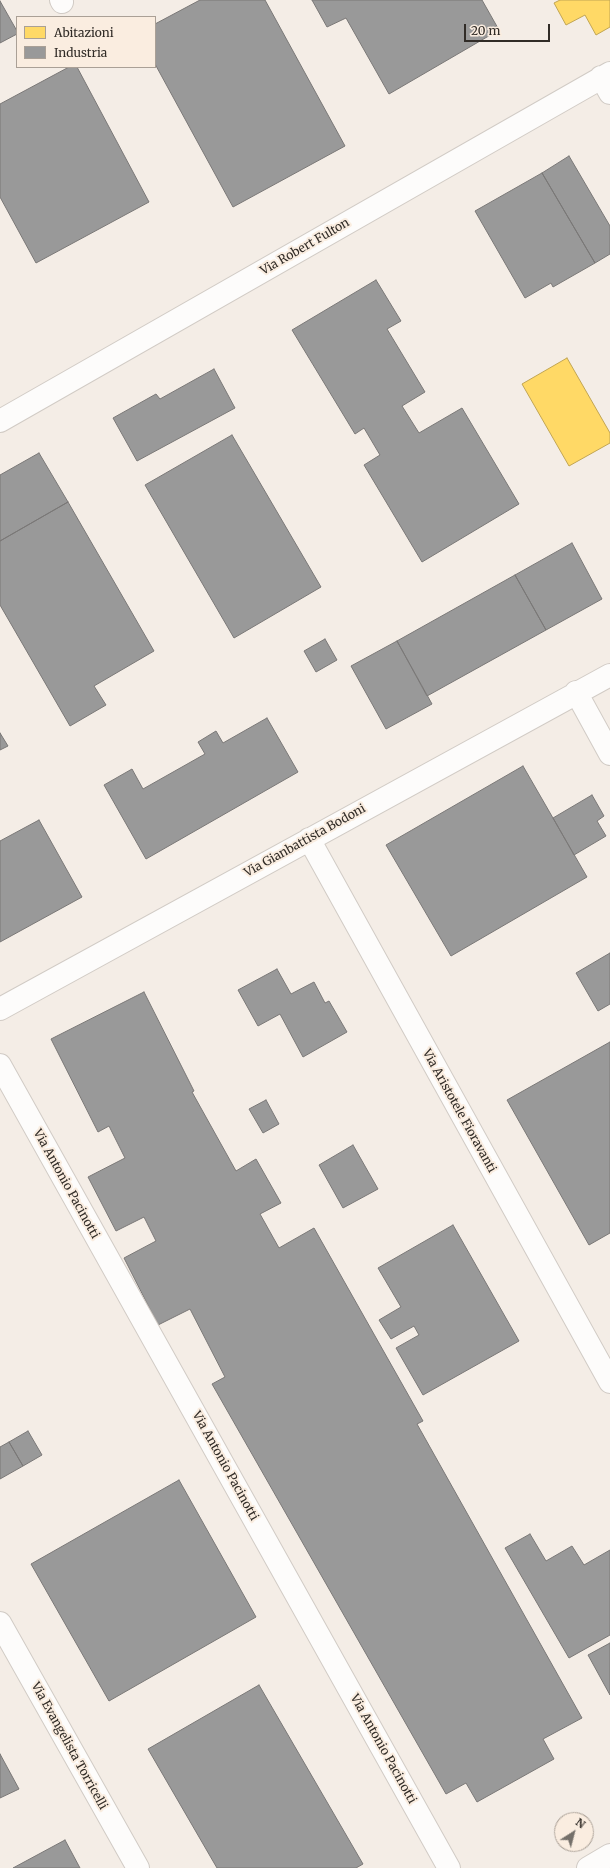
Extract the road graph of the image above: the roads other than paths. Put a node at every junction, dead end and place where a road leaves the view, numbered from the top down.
1 (607, 81) edge
2 (0, 421) edge
3 (610, 675) edge
4 (576, 692) junction
5 (610, 754) edge
6 (309, 839) junction
7 (0, 1009) edge
8 (0, 1065) edge
9 (610, 1382) edge
10 (0, 1623) edge
11 (610, 1855) edge
12 (138, 1868) edge
13 (449, 1868) edge
14 (588, 1868) edge

1 - 2 street, Via Robert Fulton
3 - 4 street, Via Gianbattista Bodoni
4 - 5 street
4 - 6 street, Via Gianbattista Bodoni
6 - 7 street, Via Gianbattista Bodoni
6 - 9 street, Via Aristotele Fioravanti
8 - 13 street, Via Antonio Pacinotti
10 - 12 street, Via Evangelista Torricelli
11 - 14 street

